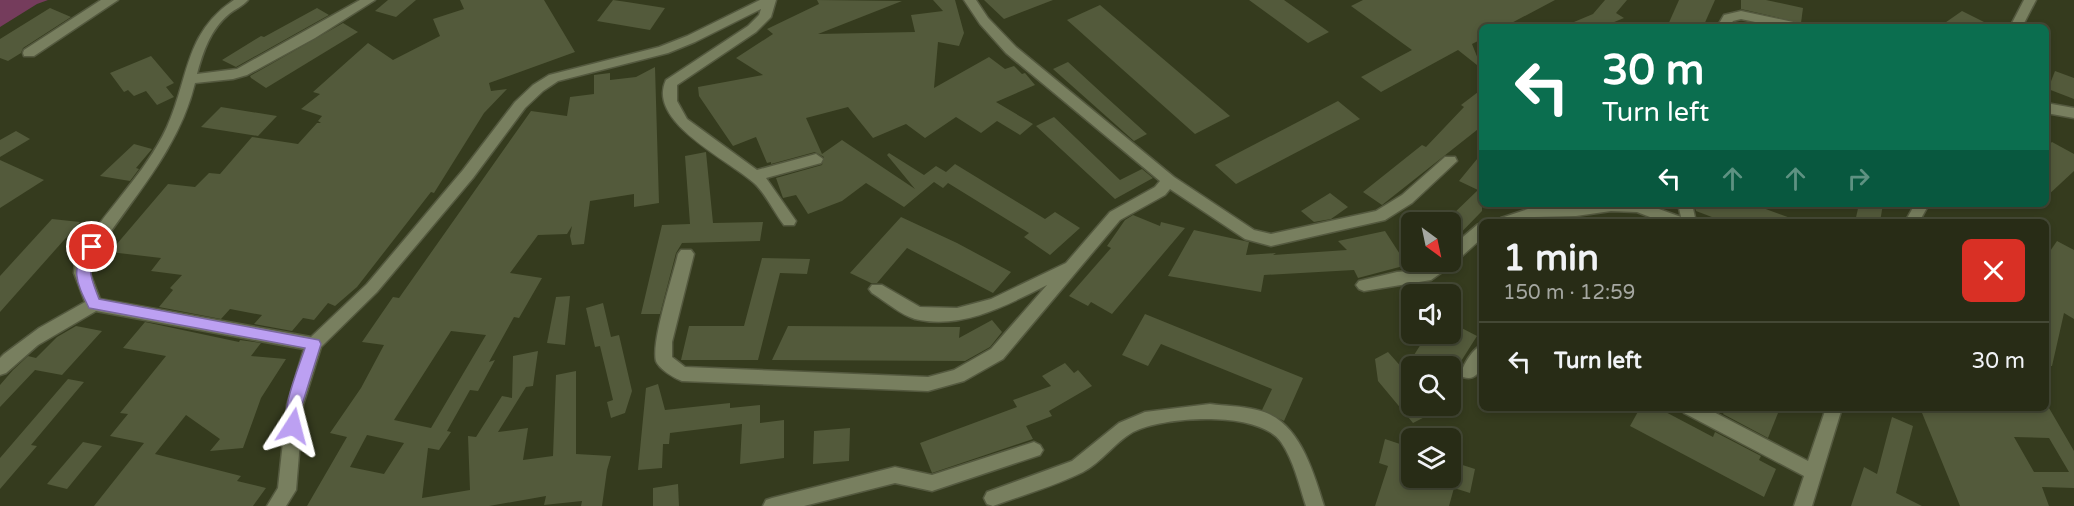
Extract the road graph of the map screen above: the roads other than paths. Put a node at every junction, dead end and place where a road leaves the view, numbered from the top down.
1 (112, 0) edge
2 (242, 0) edge
3 (369, 0) edge
4 (770, 0) edge
5 (970, 0) edge
6 (2030, 0) edge
7 (1725, 24) edge
8 (1784, 24) edge
9 (2018, 24) edge
10 (29, 53) dead end
11 (189, 79) junction
12 (2049, 109) edge
13 (2074, 113) edge
14 (816, 159) dead end
15 (1450, 161) dead end
16 (755, 176) junction
17 (1169, 181) junction
18 (1616, 207) edge
19 (1636, 207) edge
20 (1514, 219) edge
21 (1670, 219) edge
22 (789, 221) dead end
23 (1479, 232) edge
24 (1461, 247) edge
25 (686, 254) dead end
26 (1070, 266) junction
27 (1432, 272) edge
28 (1364, 285) dead end
29 (877, 289) dead end
30 (94, 304) junction
31 (314, 344) junction
32 (1479, 357) edge
33 (0, 368) edge
34 (1469, 372) dead end
35 (1696, 411) edge
36 (1833, 411) edge
37 (1034, 450) dead end
38 (1814, 473) junction
39 (993, 498) dead end
40 (276, 506) edge
41 (772, 506) edge
42 (1315, 506) edge
43 (1803, 506) edge

1 - 10 street
2 - 11 street
3 - 11 street
4 - 16 street
4 - 31 street
5 - 17 street
6 - 9 street
7 - 8 street
11 - 30 street
12 - 13 street
14 - 16 street
15 - 17 street
16 - 22 street
17 - 26 street
18 - 20 street
19 - 21 street
23 - 24 street
25 - 26 street
26 - 29 street
27 - 28 street
30 - 31 street
30 - 33 street
31 - 40 street
32 - 34 street
35 - 38 street
36 - 38 street
37 - 41 street
38 - 43 street
39 - 42 street

